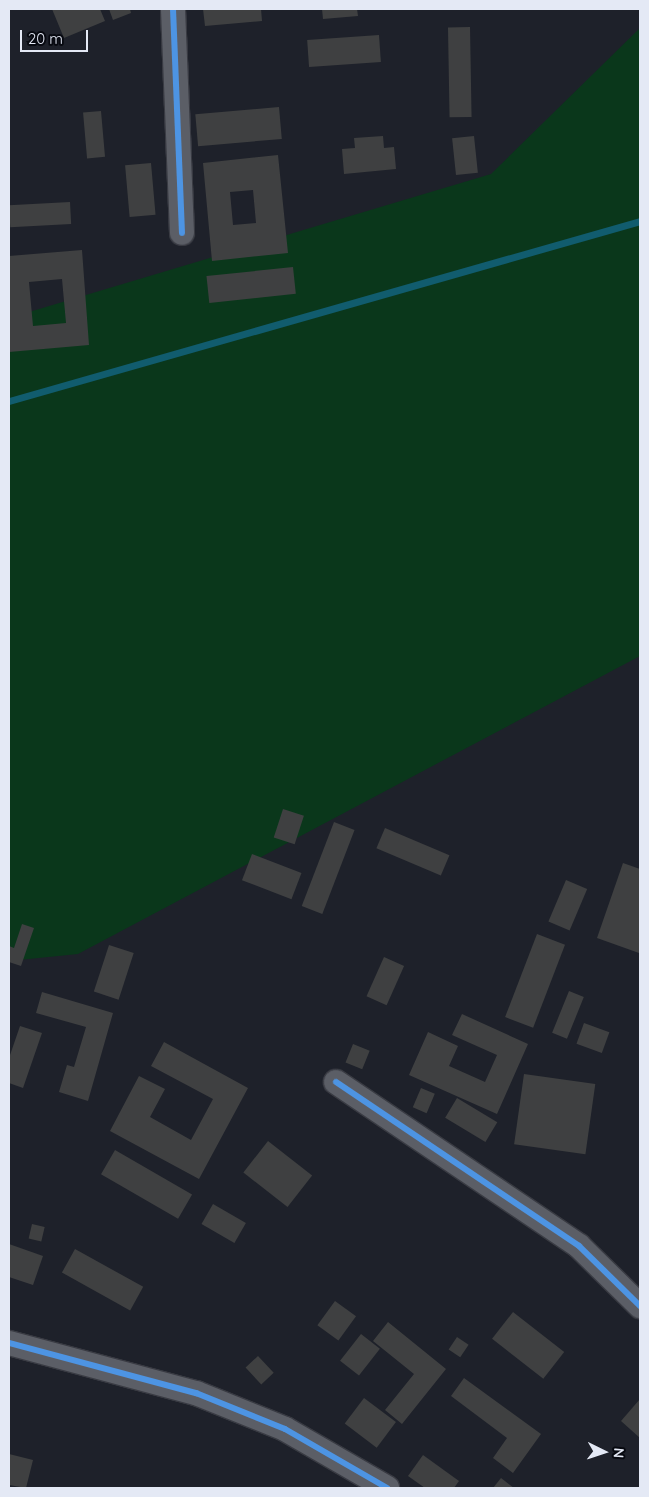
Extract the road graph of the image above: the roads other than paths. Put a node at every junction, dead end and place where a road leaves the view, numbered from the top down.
1 (173, 9) edge
2 (182, 233) dead end
3 (336, 1082) dead end
4 (640, 1306) edge
5 (9, 1343) edge
6 (387, 1488) edge

1 - 2 street
3 - 4 street
5 - 6 street

